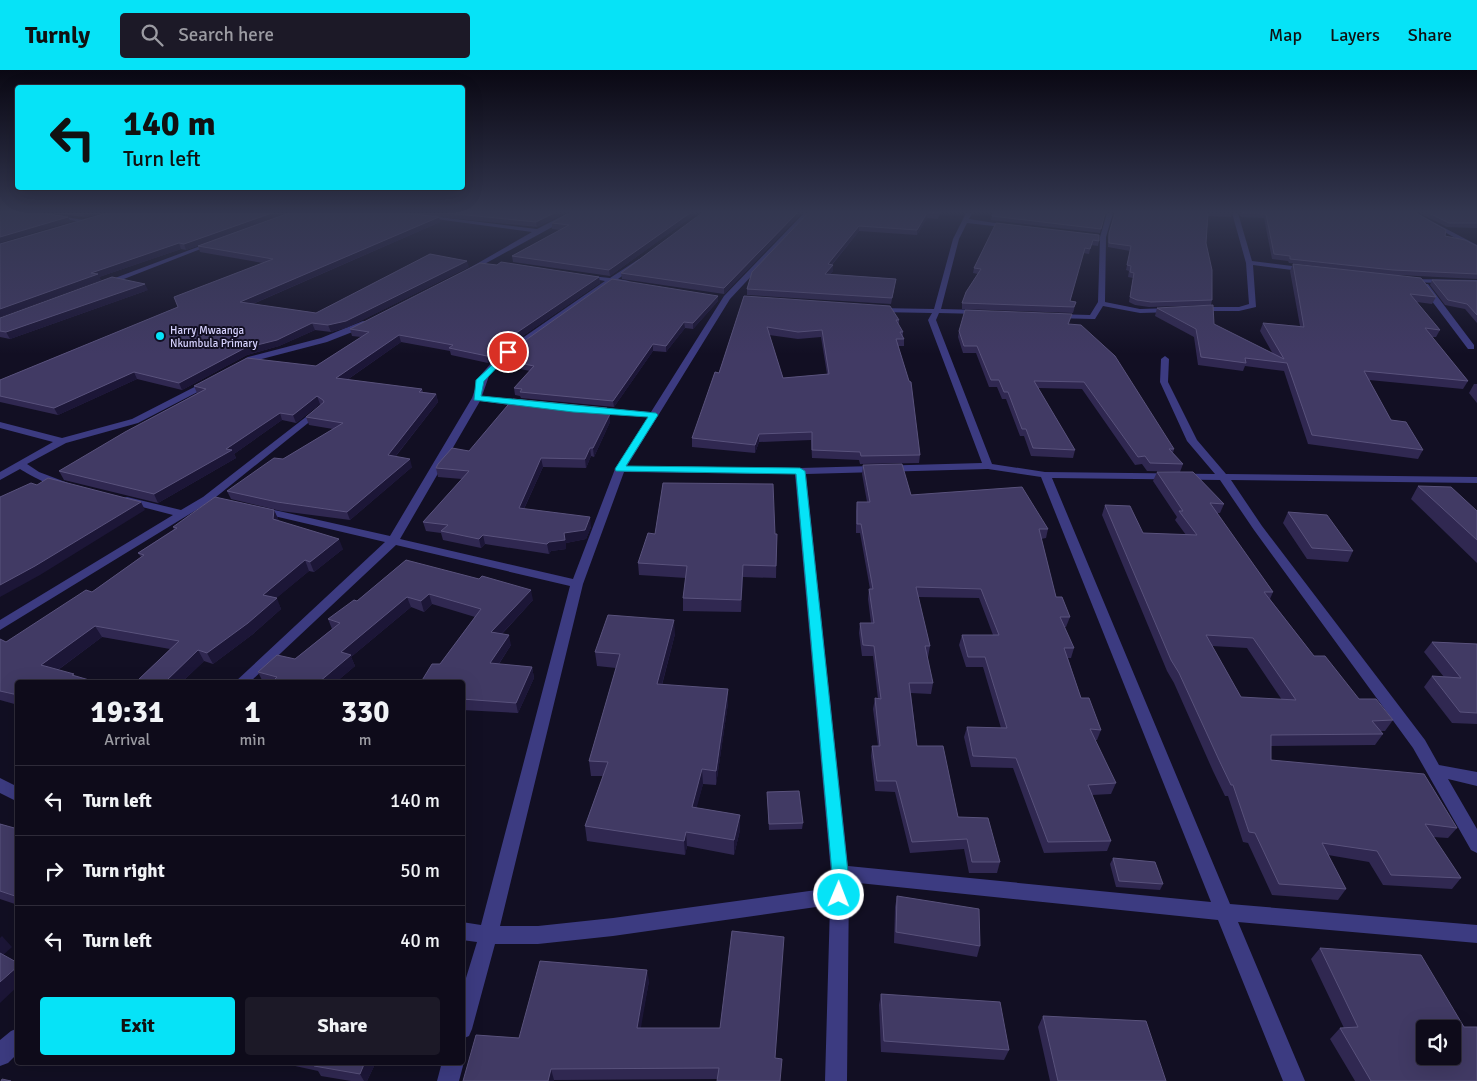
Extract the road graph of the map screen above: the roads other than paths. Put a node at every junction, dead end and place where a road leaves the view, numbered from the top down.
1 (168, 260) edge
2 (489, 260) edge
3 (640, 260) edge
4 (762, 260) edge
5 (950, 260) edge
6 (1103, 260) edge
7 (486, 262) junction
8 (1249, 263) joint
9 (496, 264) edge
10 (1315, 271) edge
11 (572, 274) edge
12 (461, 275) edge
13 (611, 280) junction
14 (1402, 280) edge
15 (1422, 282) junction
16 (1477, 282) edge
17 (640, 284) edge
18 (93, 288) edge
19 (1102, 304) junction
20 (869, 309) edge
21 (1188, 309) edge
22 (937, 310) junction
23 (1179, 310) edge
24 (987, 312) edge
25 (1047, 315) edge
26 (376, 318) edge
27 (1471, 347) dead end
28 (1165, 359) dead end
29 (477, 398) junction
30 (534, 405) edge
31 (320, 409) edge
32 (582, 410) edge
33 (653, 415) junction
34 (0, 425) edge
35 (62, 441) junction
36 (20, 464) junction
37 (988, 466) junction
38 (620, 469) junction
39 (800, 471) junction
40 (1045, 476) junction
41 (0, 477) edge
42 (1223, 478) junction
43 (1477, 480) edge
44 (78, 488) edge
45 (114, 497) edge
46 (207, 499) junction
47 (226, 503) edge
48 (245, 507) edge
49 (183, 514) junction
50 (392, 542) junction
51 (577, 584) junction
52 (0, 626) edge
53 (244, 680) edge
54 (1433, 770) junction
55 (1477, 778) edge
56 (0, 785) edge
57 (15, 793) edge
58 (1477, 845) edge
59 (840, 873) junction
60 (839, 895) junction
61 (1225, 912) junction
62 (465, 932) edge
63 (1477, 934) edge
64 (488, 936) junction
65 (465, 1018) edge
66 (15, 1041) edge
67 (0, 1055) edge
68 (452, 1065) edge
69 (448, 1081) edge
70 (836, 1081) edge
71 (1294, 1081) edge

1 - 18 street
2 - 7 street
3 - 13 street
4 - 33 street
5 - 22 street
6 - 19 street
7 - 9 street
7 - 12 street
8 - 10 street
8 - 21 street
11 - 13 street
13 - 17 street
13 - 29 street
14 - 15 street
15 - 16 street
15 - 27 street
19 - 23 street
19 - 25 street
20 - 22 street
22 - 24 street
22 - 37 street
26 - 35 street
28 - 42 street
29 - 30 street
29 - 50 street
31 - 46 street
32 - 33 street
33 - 38 street
34 - 35 street
35 - 36 street
36 - 41 street
36 - 44 street
37 - 39 street
37 - 40 street
38 - 39 street
38 - 51 street
39 - 59 street
40 - 42 street
40 - 61 street
42 - 43 street
42 - 54 street
45 - 49 street
46 - 47 street
46 - 49 street
48 - 50 street
49 - 52 street
50 - 51 street
50 - 53 street
51 - 64 street
54 - 55 street
54 - 58 street
56 - 57 street
59 - 60 street
59 - 61 street
60 - 64 street
60 - 70 street
61 - 63 street
61 - 71 street
62 - 64 street
64 - 65 street
66 - 67 street
68 - 69 street

